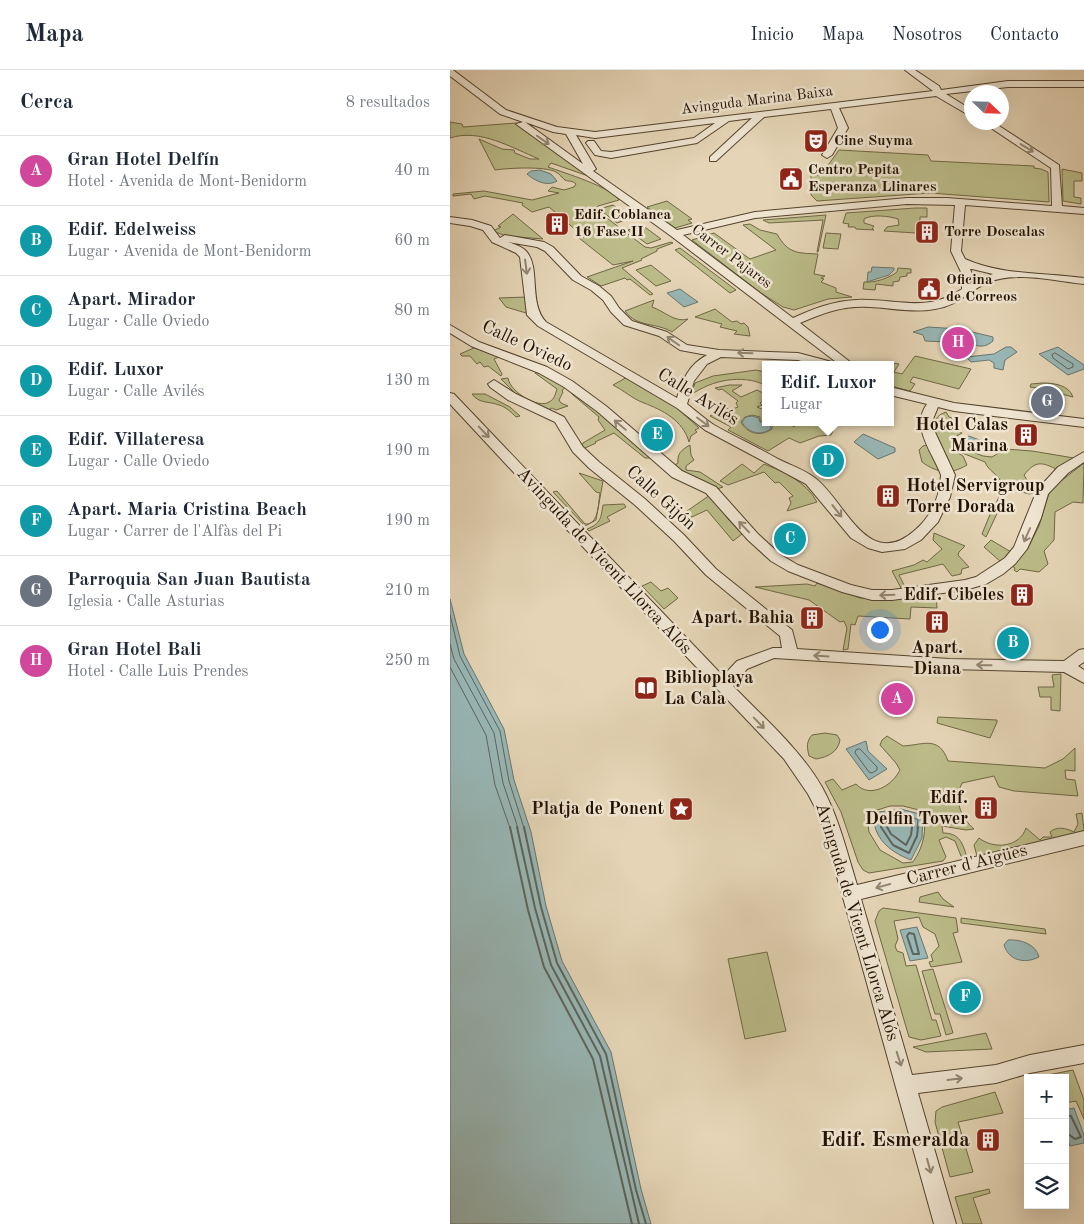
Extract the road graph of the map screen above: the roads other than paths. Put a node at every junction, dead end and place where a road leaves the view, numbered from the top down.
1 (910, 70) edge
2 (450, 72) edge
3 (1084, 84) edge
4 (938, 93) junction
5 (834, 106) junction
6 (964, 109) edge
7 (503, 112) junction
8 (762, 114) junction
9 (726, 119) junction
10 (998, 130) edge
11 (569, 132) junction
12 (591, 143) dead end
13 (827, 155) dead end
14 (713, 159) dead end
15 (594, 175) junction
16 (960, 202) junction
17 (1057, 209) junction
18 (1084, 210) edge
19 (450, 220) edge
20 (675, 234) junction
21 (494, 237) junction
22 (961, 261) junction
23 (1012, 275) junction
24 (1084, 281) edge
25 (967, 292) junction
26 (792, 322) junction
27 (450, 328) edge
28 (700, 350) junction
29 (719, 352) junction
30 (813, 361) edge
31 (843, 361) edge
32 (688, 380) junction
33 (494, 384) dead end
34 (894, 392) edge
35 (450, 397) edge
36 (935, 402) junction
37 (681, 405) junction
38 (1084, 423) edge
39 (1084, 456) edge
40 (790, 653) junction
41 (1084, 654) edge
42 (1067, 667) junction
43 (1084, 677) edge
44 (725, 687) junction
45 (1084, 838) edge
46 (851, 894) junction
47 (1084, 1054) edge
48 (907, 1085) junction
49 (945, 1224) edge

1 - 4 street
2 - 7 street, Avinguda Marina Baixa
3 - 4 street, Avinguda Marina Baixa
4 - 5 street, Avinguda Marina Baixa
4 - 6 street
5 - 8 street, Avinguda Marina Baixa
5 - 13 street
7 - 11 street, Avinguda Marina Baixa
7 -> 15 street, Carrer Pajares
8 - 9 street, Avinguda Marina Baixa
8 - 14 street
9 - 11 street, Avinguda Marina Baixa
9 - 12 street
10 -> 17 street
11 - 15 street, Carrer Pajares
15 - 20 street, Carrer Pajares
16 - 17 street
16 - 20 street
16 - 22 street
17 - 18 street
19 - 21 street, Calle Avilés
20 - 26 street, Carrer Pajares
28 -> 21 street
21 -> 37 street, Calle Avilés
22 - 23 street
22 - 25 street
23 - 24 street
23 - 25 street
25 - 26 street
26 - 31 street, Carrer Pajares
39 -> 27 street, Calle Oviedo
28 - 29 street
28 - 32 street
30 -> 29 street
29 - 32 street
32 - 37 street
33 - 40 street, Calle Gijón
34 - 36 street
35 -> 44 street, Avinguda de Vicent Llorca Alós
37 -> 36 street, Calle Avilés
36 - 38 street
42 -> 40 street
40 - 44 street
41 - 42 street
42 - 43 street
44 -> 46 street, Avinguda de Vicent Llorca Alós
45 -> 46 street, Carrer d'Aigües
46 -> 48 street, Avinguda de Vicent Llorca Alós
48 -> 47 street
48 -> 49 street, Avinguda de Vicent Llorca Alós

